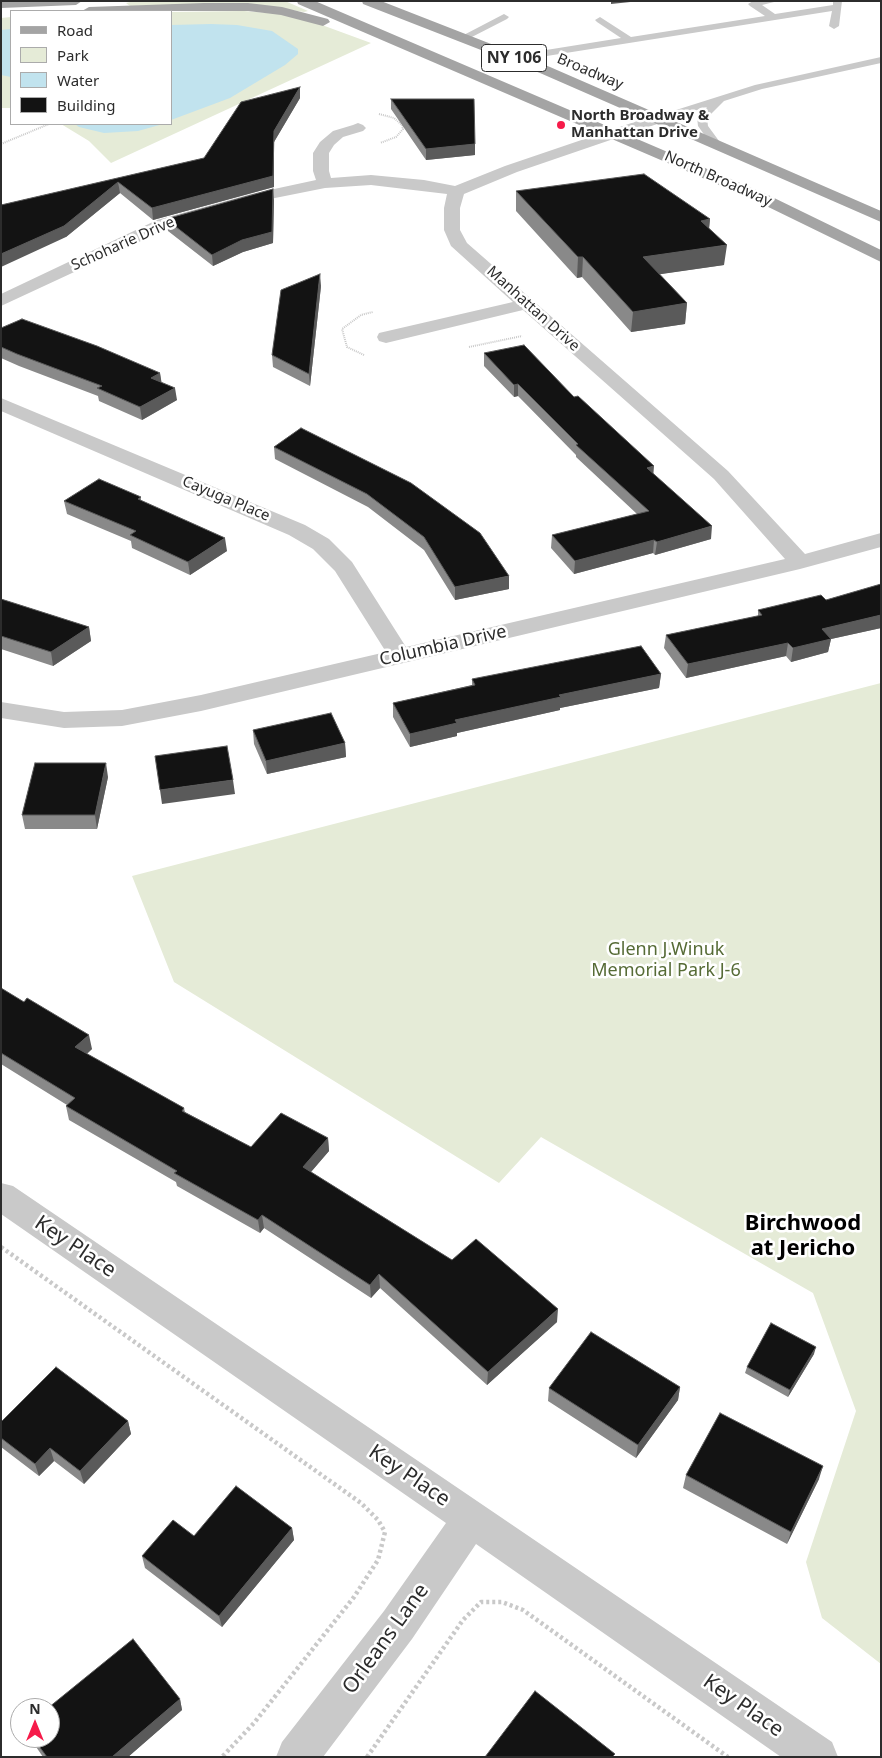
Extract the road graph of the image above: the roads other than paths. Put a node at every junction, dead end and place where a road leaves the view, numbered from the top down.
1 (76, 1) edge
2 (303, 1) edge
3 (368, 1) edge
4 (774, 1) edge
5 (1, 4) edge
6 (838, 4) edge
7 (118, 10) edge
8 (772, 16) junction
9 (504, 17) dead end
10 (600, 20) dead end
11 (834, 26) dead end
12 (386, 36) junction
13 (463, 38) junction
14 (629, 40) junction
15 (515, 58) junction
16 (881, 60) edge
17 (722, 98) junction
18 (658, 119) junction
19 (358, 128) dead end
20 (615, 134) junction
21 (717, 145) junction
22 (325, 183) junction
23 (456, 191) junction
24 (881, 217) edge
25 (881, 257) edge
26 (1, 301) edge
27 (527, 304) junction
28 (386, 337) dead end
29 (1, 404) edge
30 (881, 540) edge
31 (800, 562) junction
32 (400, 656) junction
33 (1, 710) edge
34 (1, 1196) edge
35 (471, 1518) junction
36 (297, 1757) edge
37 (817, 1757) edge

1 - 5 main road
2 - 12 main road, North Broadway / NY 106
3 - 13 main road, Broadway / NY 106
4 - 8 lane
6 - 8 lane
6 - 11 lane
7 - 12 main road
8 - 14 lane
9 - 13 lane
10 - 14 lane
12 - 20 main road, North Broadway / NY 106
13 - 15 main road, Broadway / NY 106
14 - 15 lane
15 - 18 main road, Broadway / NY 106
16 - 17 lane
17 - 18 lane
17 - 21 lane
18 - 20 street
18 - 21 main road, North Broadway / NY 106
19 - 22 street
20 - 23 street
20 - 25 main road, North Broadway / NY 106
21 - 24 main road, North Broadway / NY 106
22 - 23 street, Schoharie Drive
22 - 26 street, Schoharie Drive
23 - 27 street, Manhattan Drive
27 - 28 street
27 - 31 street, Manhattan Drive
29 - 32 street, Cayuga Place
30 - 31 street, Columbia Drive
31 - 32 street, Columbia Drive
32 - 33 street, Columbia Drive
34 - 35 street, Key Place
35 - 36 street, Orleans Lane
35 - 37 street, Key Place

